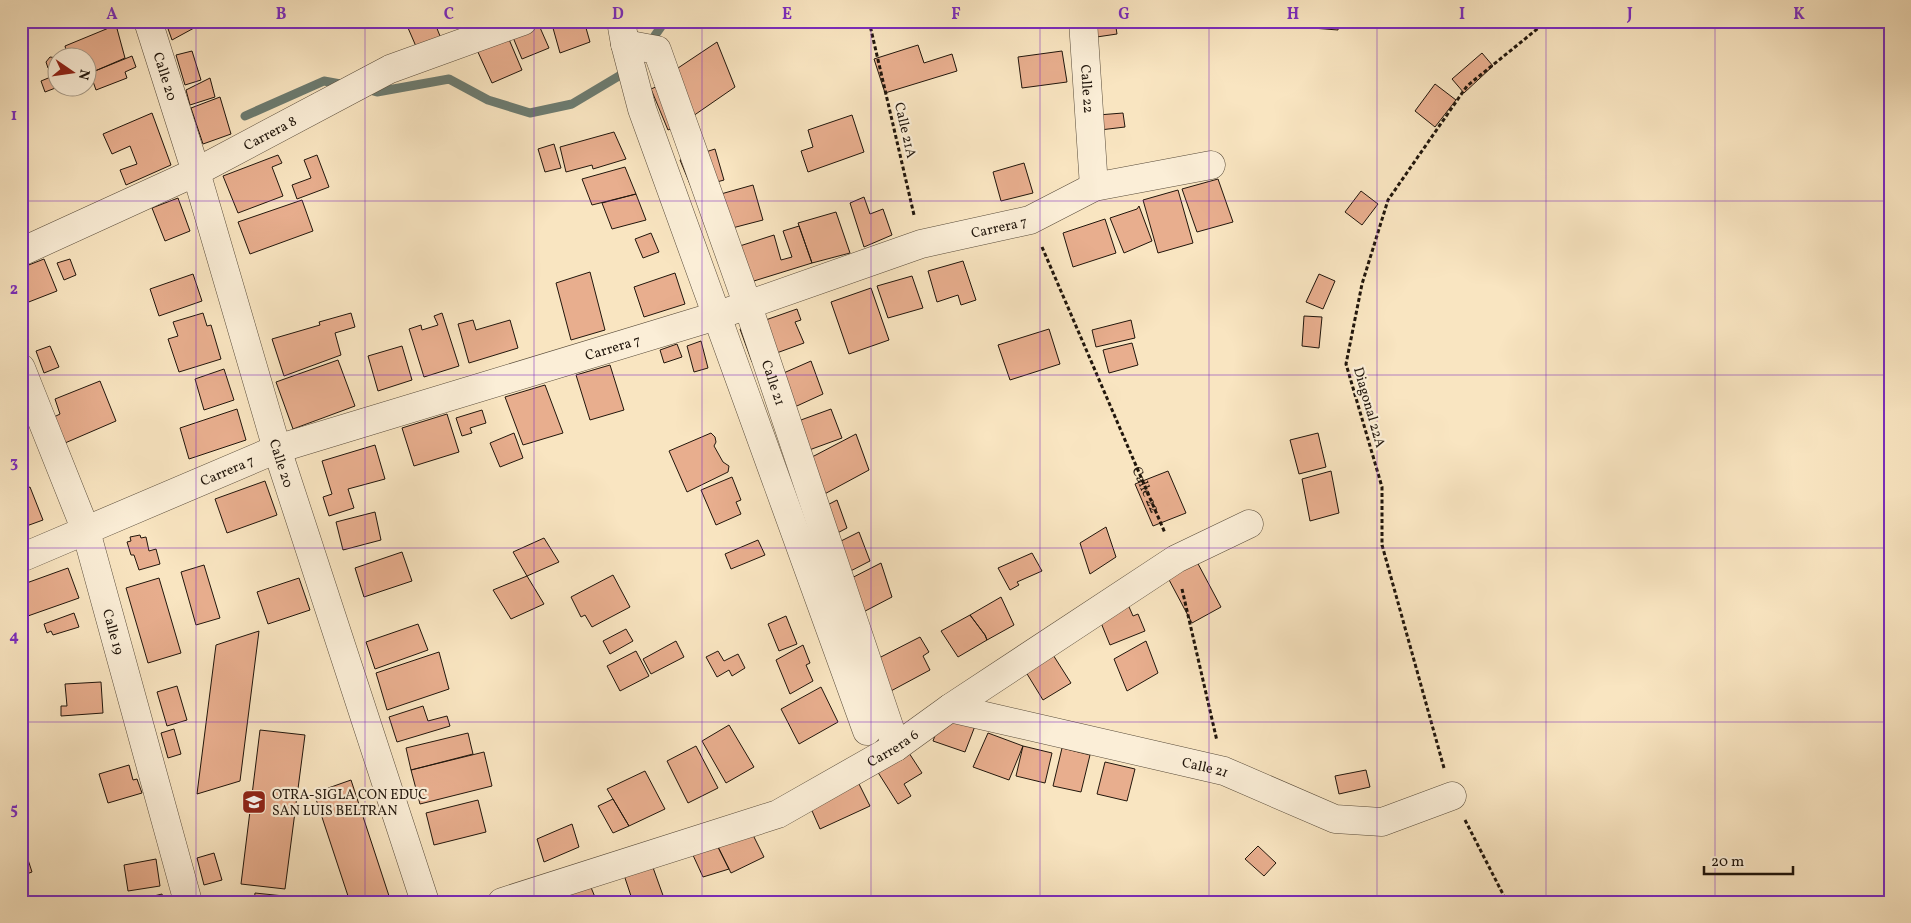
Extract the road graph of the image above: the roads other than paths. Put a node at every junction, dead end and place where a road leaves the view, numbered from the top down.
1 (148, 21) edge
2 (523, 21) edge
3 (1083, 21) edge
4 (623, 33) edge
5 (1211, 165) dead end
6 (196, 172) junction
7 (1094, 186) junction
8 (21, 252) edge
9 (748, 306) junction
10 (716, 316) junction
11 (21, 368) edge
12 (277, 449) junction
13 (1249, 524) dead end
14 (86, 531) junction
15 (21, 558) edge
16 (950, 708) junction
17 (867, 731) dead end
18 (896, 746) junction
19 (1452, 796) road end
20 (188, 902) edge
21 (425, 902) edge
22 (502, 902) edge

1 - 6 street, Calle 20
2 - 6 street, Carrera 8
3 - 7 street, Calle 22
4 - 9 street, Calle 21
4 - 10 street, Calle 21
5 - 7 street, Carrera 7
6 - 8 street, Carrera 8
6 - 12 street, Calle 20
7 - 9 street, Carrera 7
9 - 10 street, Carrera 7
9 - 18 street, Calle 21
10 - 12 street, Carrera 7
10 - 17 street, Calle 21
11 - 14 street, Calle 19
12 - 14 street, Carrera 7
12 - 21 street, Calle 20
13 - 16 street, Carrera 6
14 - 15 street, Carrera 7
14 - 20 street, Calle 19
16 - 18 street, Carrera 6
16 - 19 street, Calle 21
18 - 22 street, Carrera 6

